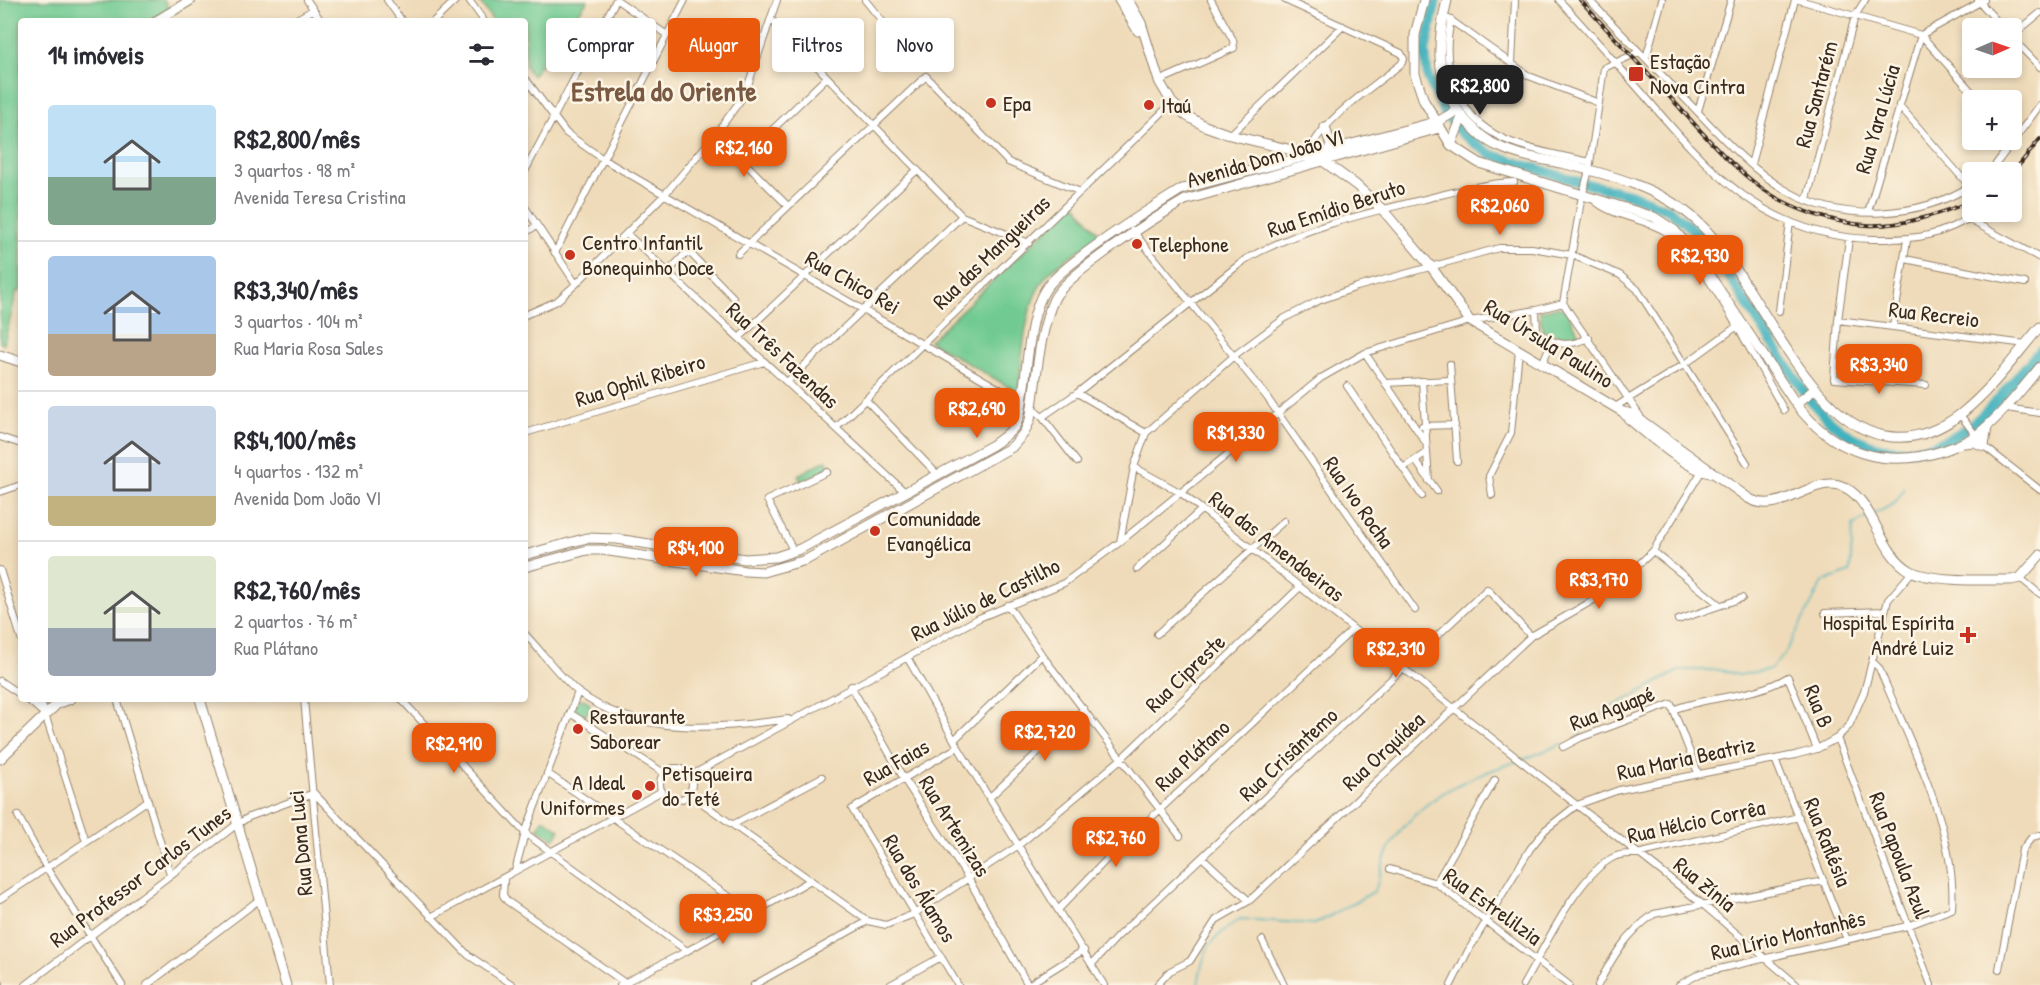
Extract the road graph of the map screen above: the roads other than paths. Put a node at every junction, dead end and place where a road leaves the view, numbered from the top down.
1 (192, 0) edge
2 (306, 0) edge
3 (387, 0) edge
4 (456, 0) edge
5 (469, 0) edge
6 (616, 0) edge
7 (685, 0) edge
8 (777, 0) edge
9 (865, 0) edge
10 (1119, 0) edge
11 (1128, 0) edge
12 (1211, 0) edge
13 (1285, 0) edge
14 (1424, 0) edge
15 (1447, 0) edge
16 (1515, 0) edge
17 (1559, 0) edge
18 (1589, 0) edge
19 (1662, 0) edge
20 (1731, 0) edge
21 (1797, 0) edge
22 (1865, 0) edge
23 (1981, 1) edge
24 (313, 10) junction
25 (2040, 13) edge
26 (1855, 16) junction
27 (1447, 17) junction
28 (161, 18) edge
29 (298, 18) edge
30 (319, 18) edge
31 (400, 18) edge
32 (437, 18) edge
33 (482, 18) edge
34 (880, 18) edge
35 (1995, 18) edge
36 (771, 19) junction
37 (1343, 26) junction
38 (2022, 28) edge
39 (667, 35) junction
40 (1921, 35) junction
41 (1144, 37) junction
42 (2022, 48) edge
43 (1639, 52) junction
44 (1646, 58) junction
45 (1616, 63) junction
46 (1512, 64) junction
47 (2040, 67) edge
48 (827, 77) junction
49 (1159, 81) junction
50 (528, 82) edge
51 (1971, 90) edge
52 (1172, 103) junction
53 (1599, 103) junction
54 (1899, 105) junction
55 (2040, 105) edge
56 (1698, 111) junction
57 (1459, 115) junction
58 (554, 118) junction
59 (874, 124) junction
60 (1438, 124) junction
61 (2022, 127) edge
62 (1325, 128) junction
63 (717, 134) junction
64 (1230, 135) junction
65 (1502, 137) junction
66 (1452, 141) junction
67 (1502, 148) junction
68 (1332, 149) junction
69 (1541, 154) junction
70 (1309, 155) junction
71 (603, 159) junction
72 (742, 159) junction
73 (1323, 161) junction
74 (1751, 164) junction
75 (528, 166) edge
76 (1589, 169) junction
77 (917, 170) junction
78 (1962, 176) edge
79 (1514, 182) dead end
80 (1962, 190) edge
81 (1078, 191) junction
82 (1585, 193) junction
83 (664, 194) junction
84 (1807, 199) junction
85 (788, 206) junction
86 (1382, 209) junction
87 (528, 212) edge
88 (1868, 213) junction
89 (962, 216) junction
90 (1790, 222) junction
91 (1962, 222) edge
92 (1974, 222) edge
93 (1128, 224) junction
94 (536, 226) junction
95 (528, 231) edge
96 (1135, 233) junction
97 (627, 234) junction
98 (1849, 239) junction
99 (1907, 240) junction
100 (1029, 243) junction
101 (751, 244) junction
102 (555, 253) junction
103 (738, 254) dead end
104 (1572, 255) junction
105 (2040, 258) edge
106 (1905, 259) junction
107 (1432, 268) junction
108 (668, 272) junction
109 (805, 276) junction
110 (2025, 283) dead end
111 (576, 284) junction
112 (733, 297) dead end
113 (1191, 303) junction
114 (1563, 303) junction
115 (864, 309) junction
116 (1536, 310) junction
117 (1779, 311) dead end
118 (528, 314) edge
119 (1838, 320) junction
120 (1470, 321) junction
121 (1736, 327) junction
122 (1893, 327) junction
123 (2040, 327) edge
124 (739, 338) junction
125 (1589, 338) junction
126 (923, 343) junction
127 (1551, 343) junction
128 (2026, 344) junction
129 (1520, 350) junction
130 (1365, 353) junction
131 (0, 355) edge
132 (1235, 355) junction
133 (18, 361) edge
134 (765, 362) junction
135 (1543, 362) junction
136 (1450, 364) dead end
137 (1685, 364) junction
138 (2040, 367) edge
139 (1451, 380) junction
140 (1422, 381) junction
141 (787, 382) junction
142 (1385, 383) junction
143 (1926, 385) dead end
144 (1347, 386) dead end
145 (1814, 390) junction
146 (1077, 393) junction
147 (866, 400) junction
148 (1628, 400) junction
149 (1022, 402) junction
150 (1797, 403) junction
151 (1032, 408) junction
152 (2006, 408) junction
153 (1619, 410) junction
154 (1784, 410) dead end
155 (2040, 413) edge
156 (1276, 414) junction
157 (1042, 417) junction
158 (1963, 418) junction
159 (1455, 425) junction
160 (1988, 425) junction
161 (1425, 426) junction
162 (1648, 426) junction
163 (1414, 427) junction
164 (836, 428) junction
165 (528, 432) edge
166 (1146, 433) junction
167 (1975, 433) junction
168 (0, 437) edge
169 (18, 443) edge
170 (1426, 443) junction
171 (1961, 443) junction
172 (1984, 446) junction
173 (1427, 452) junction
174 (1415, 460) junction
175 (1457, 461) dead end
176 (1077, 462) dead end
177 (1748, 464) dead end
178 (1134, 467) junction
179 (1403, 468) junction
180 (1706, 470) junction
181 (827, 472) dead end
182 (939, 476) junction
183 (1430, 481) junction
184 (18, 486) edge
185 (2040, 490) edge
186 (1437, 491) dead end
187 (0, 492) edge
188 (906, 493) junction
189 (1180, 493) junction
190 (1492, 495) dead end
191 (1422, 496) dead end
192 (912, 504) junction
193 (1201, 510) junction
194 (1284, 521) dead end
195 (1120, 542) junction
196 (797, 550) junction
197 (1253, 550) junction
198 (1653, 551) junction
199 (528, 554) edge
200 (2040, 555) edge
201 (806, 560) junction
202 (528, 566) edge
203 (1137, 568) dead end
204 (0, 570) edge
205 (1912, 572) junction
206 (2020, 578) junction
207 (1300, 587) junction
208 (2040, 594) edge
209 (1742, 598) dead end
210 (1008, 605) junction
211 (1720, 605) junction
212 (1415, 610) dead end
213 (1885, 611) junction
214 (1825, 613) dead end
215 (1678, 620) dead end
216 (18, 628) edge
217 (1353, 629) junction
218 (1157, 634) dead end
219 (1531, 636) junction
220 (528, 637) edge
221 (1042, 655) junction
222 (907, 657) junction
223 (1872, 661) junction
224 (1404, 670) junction
225 (0, 681) edge
226 (851, 686) junction
227 (578, 692) junction
228 (18, 693) edge
229 (30, 702) edge
230 (41, 702) edge
231 (62, 702) edge
232 (118, 702) edge
233 (201, 702) edge
234 (304, 702) edge
235 (404, 702) edge
236 (1083, 709) junction
237 (1675, 709) junction
238 (1454, 710) junction
239 (570, 713) junction
240 (45, 715) junction
241 (792, 719) junction
242 (1837, 738) junction
243 (954, 740) junction
244 (958, 747) junction
245 (1563, 747) dead end
246 (1817, 749) junction
247 (0, 759) edge
248 (1121, 759) junction
249 (1775, 759) junction
250 (1531, 770) joint
251 (548, 773) junction
252 (664, 773) junction
253 (1698, 773) junction
254 (690, 776) junction
255 (822, 777) dead end
256 (904, 779) junction
257 (1495, 780) dead end
258 (662, 791) junction
259 (314, 793) junction
260 (688, 794) junction
261 (989, 798) junction
262 (147, 801) junction
263 (1577, 805) junction
264 (852, 808) joint
265 (1159, 811) junction
266 (18, 816) dead end
267 (1799, 817) junction
268 (611, 818) junction
269 (734, 824) junction
270 (236, 825) junction
271 (525, 833) junction
272 (2040, 835) edge
273 (1180, 836) dead end
274 (86, 841) junction
275 (1019, 845) junction
276 (549, 852) junction
277 (1637, 854) junction
278 (1204, 859) junction
279 (46, 867) junction
280 (1390, 869) dead end
281 (514, 871) junction
282 (170, 874) junction
283 (968, 878) junction
284 (504, 879) junction
285 (811, 880) junction
286 (1824, 881) junction
287 (1436, 883) junction
288 (0, 899) edge
289 (260, 899) junction
290 (1249, 901) junction
291 (1701, 903) junction
292 (1058, 910) junction
293 (753, 914) junction
294 (914, 914) junction
295 (432, 917) junction
296 (868, 921) junction
297 (1487, 921) junction
298 (1907, 926) junction
299 (90, 935) junction
300 (1847, 939) junction
301 (1262, 940) dead end
302 (1084, 950) junction
303 (687, 951) junction
304 (941, 957) junction
305 (1765, 957) junction
306 (1538, 960) junction
307 (1092, 964) junction
308 (1999, 969) dead end
309 (624, 984) edge
310 (26, 985) edge
311 (122, 985) edge
312 (147, 985) edge
313 (286, 985) edge
314 (330, 985) edge
315 (513, 985) edge
316 (754, 985) edge
317 (890, 985) edge
318 (958, 985) edge
319 (1028, 985) edge
320 (1104, 985) edge
321 (1157, 985) edge
322 (1284, 985) edge
323 (1451, 985) edge
324 (1523, 985) edge
325 (1569, 985) edge
326 (1598, 985) edge
327 (1679, 985) edge
328 (1797, 985) edge
329 (1931, 985) edge

1 - 28 main road
2 - 24 street
3 - 31 street
4 - 32 street
5 - 33 street
6 - 39 street
6 - 58 street
7 - 39 street
8 - 36 street
9 - 34 street
10 - 41 main road, Rua Úrsula Paulino
11 - 41 main road, Rua Úrsula Paulino
12 - 49 street
13 - 37 street
14 - 60 main road
15 - 27 main road
16 - 46 street
17 - 45 street
18 - 43 street
19 - 44 street
20 - 56 street
21 - 26 street
21 - 74 street
22 - 26 street, Rua Santarém
23 - 35 street
23 - 40 street
24 - 29 street
24 - 30 street
25 - 38 street
26 - 40 street
26 - 84 street, Rua Santarém
27 - 46 street
27 - 57 main road
27 - 65 street
36 - 48 street
36 - 63 street
37 - 62 street
37 - 64 street
39 - 71 street
40 - 51 street
40 - 54 street, Rua Yara Lúcia
41 - 49 main road, Rua Úrsula Paulino
42 - 47 street
43 - 44 street
43 - 45 street
44 - 56 street
45 - 53 street
45 - 90 street
46 - 53 street
48 - 59 street
48 - 72 street
49 - 52 main road, Rua Úrsula Paulino
50 - 58 street, Rua Chico Rei
52 - 64 main road, Rua Úrsula Paulino
52 - 81 street, Rua das Mangueiras
53 - 76 street
54 - 78 street
54 - 88 street, Rua Yara Lúcia
55 - 61 street
56 - 74 street
57 - 60 main road
57 - 66 main road
57 - 67 main road
58 - 71 street, Rua Chico Rei
58 - 75 street
59 - 77 street
59 - 81 street
59 - 85 street
60 - 66 main road
60 - 68 main road, Avenida Dom João VI
60 - 73 main road, Avenida Dom João VI
62 - 68 main road
62 - 70 street
63 - 72 street
63 - 83 street
64 - 70 main road, Rua Úrsula Paulino
65 - 67 street
65 - 69 street
66 - 82 main road
67 - 69 main road
68 - 70 main road, Avenida Dom João VI
69 - 76 main road
70 - 73 main road, Rua Úrsula Paulino
70 - 93 main road, Avenida Dom João VI
71 - 83 street, Rua Chico Rei
71 - 102 street
72 - 85 street
73 - 86 main road, Rua Úrsula Paulino
73 - 96 main road, Avenida Dom João VI
74 - 84 street
76 - 82 street
76 - 145 main road
77 - 89 street
77 - 109 street
79 - 86 street, Rua Emídio Beruto
80 - 88 street
81 - 100 street, Rua das Mangueiras
82 - 104 street
82 - 121 street
82 - 150 main road
83 - 97 street
83 - 101 street, Rua Chico Rei
84 - 88 street
85 - 101 street
86 - 107 main road, Rua Úrsula Paulino
86 - 113 street, Rua Emídio Beruto
87 - 94 street
89 - 100 street
89 - 115 street
90 - 98 street
90 - 117 street
91 - 99 street
92 - 105 street
93 - 96 street, Rua Ivo Rocha
93 - 149 main road, Avenida Dom João VI
94 - 95 street
94 - 102 street
96 - 113 street, Rua Ivo Rocha
96 - 151 main road, Avenida Dom João VI
97 - 108 street, Rua Três Fazendas
97 - 111 street
98 - 99 street
98 - 119 street
99 - 106 street
100 - 126 street, Rua das Mangueiras
101 - 103 street
101 - 109 street, Rua Chico Rei
102 - 111 street
104 - 107 street
104 - 114 street
104 - 137 street
106 - 110 street
106 - 122 street
107 - 120 main road, Rua Úrsula Paulino
107 - 132 street
108 - 112 street
108 - 124 street, Rua Três Fazendas
109 - 115 street, Rua Chico Rei
109 - 124 street
111 - 118 street
113 - 132 street, Rua Ivo Rocha
113 - 146 street, Rua Emídio Beruto
114 - 116 street, Rua Júlio de Castilho
114 - 125 street
115 - 126 street, Rua Chico Rei
115 - 141 street
116 - 120 street, Rua Júlio de Castilho
116 - 127 street
119 - 122 street, Rua Recreio
119 - 143 street
120 - 129 main road, Rua Úrsula Paulino
120 - 130 street, Rua Júlio de Castilho
121 - 137 street
121 - 154 street
122 - 128 street, Rua Recreio
123 - 128 main road
124 - 134 street, Rua Três Fazendas
125 - 127 street
125 - 148 street
126 - 147 street, Rua das Mangueiras
126 - 149 street, Rua Chico Rei
127 - 135 street
128 - 158 main road
129 - 135 main road, Rua Úrsula Paulino
129 - 190 street
130 - 142 street
130 - 156 street, Rua Júlio de Castilho
131 - 133 main road
132 - 156 street, Rua Ivo Rocha
132 - 166 street
134 - 141 street, Rua Três Fazendas
134 - 165 street, Rua Ophil Ribeiro
135 - 153 main road, Rua Úrsula Paulino
136 - 139 street
137 - 148 street
137 - 177 street
138 - 152 main road
139 - 140 street
139 - 159 street
140 - 142 street
140 - 161 street
141 - 164 street, Rua Três Fazendas
142 - 163 street
144 - 179 street
145 - 150 main road
145 - 158 main road
146 - 157 street, Rua Emídio Beruto
146 - 166 street
147 - 164 street, Rua das Mangueiras
147 - 182 street
148 - 153 street
148 - 162 street
149 - 182 main road, Avenida Dom João VI
150 - 171 main road
151 - 157 street
151 - 192 main road, Avenida Dom João VI
152 - 155 street
152 - 160 main road
153 - 162 main road, Rua Úrsula Paulino
153 - 180 main road, Rua Úrsula Paulino
156 - 189 street, Rua Júlio de Castilho
156 - 212 street, Rua Ivo Rocha
157 - 176 street
158 - 167 street
159 - 161 street
159 - 175 street
160 - 167 main road
160 - 172 main road
161 - 163 street
161 - 170 street
162 - 180 main road, Rua Úrsula Paulino
163 - 170 street
164 - 188 street, Rua Três Fazendas
166 - 178 street
167 - 171 main road
167 - 172 street
168 - 169 street
170 - 173 street
171 - 172 main road
172 - 185 street
173 - 174 street
173 - 183 street
174 - 179 street
174 - 183 street
178 - 189 street, Rua das Amendoeiras
178 - 195 street
179 - 191 street
180 - 198 street, Rua Orquídea
180 - 205 main road, Rua Úrsula Paulino
181 - 196 street
182 - 188 main road, Avenida Dom João VI
183 - 186 street
184 - 187 street
188 - 192 street, Rua Três Fazendas
188 - 196 main road, Avenida Dom João VI
189 - 193 street, Rua das Amendoeiras
189 - 195 street, Rua Júlio de Castilho
192 - 201 main road, Avenida Dom João VI
193 - 197 street, Rua das Amendoeiras
193 - 203 street
194 - 197 street
195 - 210 street, Rua Júlio de Castilho
196 - 199 main road, Avenida Dom João VI
196 - 201 main road
197 - 207 street, Rua das Amendoeiras
197 - 218 street
198 - 211 street
198 - 219 street, Rua Orquídea
200 - 206 main road
201 - 202 main road, Avenida Dom João VI
204 - 216 street
205 - 206 main road
205 - 213 street, Rua Maria Beatriz
206 - 208 street
207 - 217 street, Rua das Amendoeiras
207 - 248 street, Rua Cipreste
209 - 211 street
210 - 221 street
210 - 222 street, Rua Júlio de Castilho
211 - 215 street
213 - 214 street
213 - 223 street, Rua Maria Beatriz
217 - 224 street, Rua das Amendoeiras
217 - 265 street, Rua Plátano
219 - 224 street, Rua Crisântemo
219 - 238 street, Rua Orquídea
220 - 227 street, Rua Júlio de Castilho
221 - 236 street
221 - 243 street
222 - 226 street, Rua Júlio de Castilho
222 - 243 street
223 - 242 street, Rua Maria Beatriz
223 - 298 street, Rua Lírio Montanhês
224 - 238 street, Rua das Amendoeiras
224 - 278 street, Rua Crisântemo
225 - 228 street
226 - 241 street, Rua Júlio de Castilho
226 - 256 street, Rua Artemizas
227 - 239 street
227 - 241 street, Rua Júlio de Castilho
229 - 240 street
230 - 240 street
231 - 240 main road
232 - 262 street
233 - 270 main road
234 - 259 street, Rua Dona Luci
235 - 271 street
236 - 248 street
236 - 261 street
237 - 245 street, Rua Aguapé
237 - 246 street, Rua B
237 - 253 street, Rua Aguapé
238 - 250 street, Rua das Amendoeiras
238 - 290 street, Rua Orquídea
239 - 251 street
239 - 252 street
240 - 247 main road
240 - 274 street
241 - 254 street
242 - 246 street, Rua Maria Beatriz
242 - 298 street, Rua Papoula Azul
243 - 244 street
244 - 256 street, Rua Faias
244 - 261 street
246 - 249 street, Rua Maria Beatriz
248 - 265 street
248 - 275 street, Rua Cipreste
249 - 253 street, Rua Maria Beatriz
249 - 267 street, Rua Raflésia
250 - 263 street, Rua Zínia
251 - 268 street
251 - 271 street
252 - 254 street
252 - 258 street
253 - 263 street, Rua Maria Beatriz
254 - 260 street
255 - 269 street
256 - 264 street, Rua Faias
256 - 283 street, Rua Artemizas
257 - 287 street
258 - 260 street
258 - 268 street
259 - 270 street, Rua Professor Carlos Tunes
259 - 295 street
259 - 314 street, Rua Dona Luci
260 - 269 street
261 - 275 street
262 - 274 street
262 - 282 street
263 - 277 street, Rua Zínia
263 - 297 street, Rua Maria Beatriz
264 - 294 street, Rua dos Álamos
265 - 273 street
265 - 292 street, Rua Plátano
266 - 279 street
267 - 277 street, Rua Hélcio Corrêa
267 - 286 street, Rua Raflésia
268 - 276 street
268 - 293 street
269 - 285 street
270 - 282 street, Rua Professor Carlos Tunes
270 - 289 main road
271 - 276 street
271 - 281 street
272 - 308 street
274 - 279 street
275 - 283 street, Rua Cipreste
275 - 292 street
276 - 281 street
276 - 303 street
277 - 291 street, Rua Zínia
277 - 306 street, Rua Hélcio Corrêa
278 - 290 street
278 - 307 street, Rua Crisântemo
279 - 288 street
279 - 299 street
280 - 287 street, Rua Estrelilzia
281 - 284 street
282 - 299 street, Rua Professor Carlos Tunes
283 - 294 street, Rua Cipreste
283 - 319 street, Rua Artemizas
284 - 295 street
284 - 309 street
285 - 293 street
285 - 296 street
286 - 291 street
286 - 300 street, Rua Raflésia
287 - 297 street, Rua Estrelilzia
289 - 312 street
289 - 313 main road
290 - 321 street, Rua Orquídea
291 - 305 street, Rua Zínia
291 - 326 street
292 - 302 street
293 - 303 street
294 - 296 street, Rua Cipreste
294 - 304 street, Rua dos Álamos
295 - 315 street
296 - 316 street
297 - 306 street, Rua Estrelilzia
297 - 323 street, Rua Maria Beatriz
298 - 300 street, Rua Lírio Montanhês
298 - 329 street, Rua Papoula Azul
299 - 310 street, Rua Professor Carlos Tunes
299 - 311 street
300 - 305 street, Rua Lírio Montanhês
301 - 322 street
302 - 307 street
302 - 319 street
303 - 309 street
304 - 317 street
304 - 318 street, Rua dos Álamos
305 - 327 street, Rua Lírio Montanhês
305 - 328 street, Rua Zínia
306 - 324 street, Rua Hélcio Corrêa
306 - 325 street, Rua Estrelilzia
307 - 320 street

